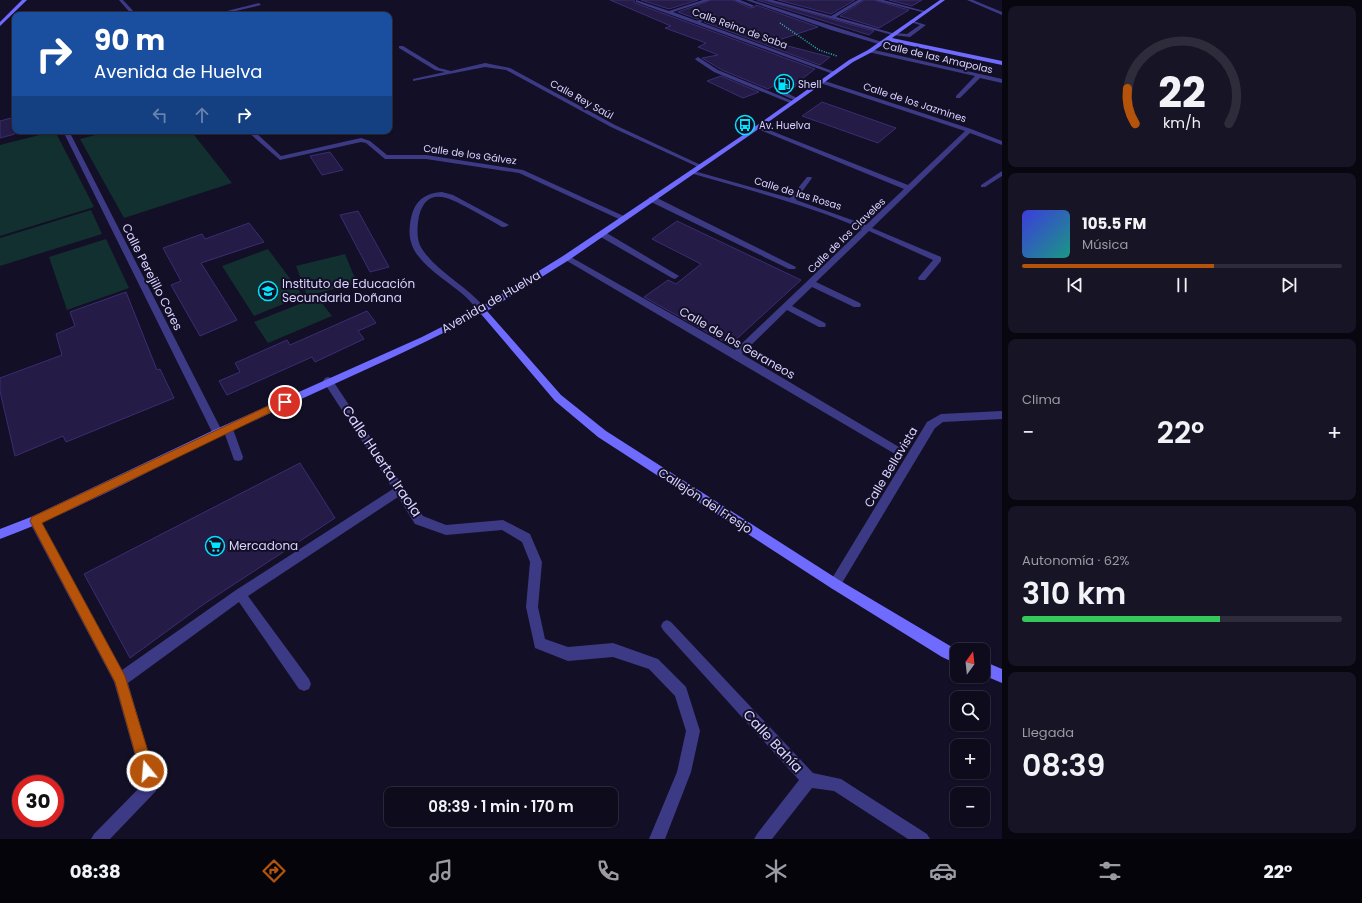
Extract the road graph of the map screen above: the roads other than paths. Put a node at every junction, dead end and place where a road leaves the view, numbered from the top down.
1 (25, 0) edge
2 (121, 0) edge
3 (657, 0) edge
4 (708, 0) edge
5 (736, 0) edge
6 (748, 0) edge
7 (767, 0) edge
8 (794, 0) edge
9 (861, 0) edge
10 (878, 0) edge
11 (943, 0) edge
12 (949, 0) edge
13 (969, 0) edge
14 (638, 1) edge
15 (849, 2) dead end
16 (645, 3) junction
17 (855, 3) junction
18 (259, 4) dead end
19 (785, 5) junction
20 (131, 12) edge
21 (227, 12) edge
22 (669, 12) junction
23 (780, 12) junction
24 (926, 12) junction
25 (1002, 14) edge
26 (713, 16) dead end
27 (832, 17) junction
28 (696, 22) junction
29 (0, 25) edge
30 (888, 39) junction
31 (401, 47) dead end
32 (870, 51) junction
33 (698, 59) dead end
34 (1002, 63) edge
35 (452, 72) junction
36 (835, 73) junction
37 (978, 76) junction
38 (415, 80) dead end
39 (1002, 81) edge
40 (822, 82) junction
41 (800, 84) dead end
42 (778, 88) dead end
43 (812, 88) junction
44 (958, 97) dead end
45 (794, 101) junction
46 (757, 127) junction
47 (969, 130) junction
48 (68, 134) edge
49 (253, 134) edge
50 (1002, 143) edge
51 (700, 166) junction
52 (692, 172) junction
53 (1002, 173) edge
54 (809, 178) dead end
55 (983, 186) dead end
56 (909, 188) junction
57 (652, 199) junction
58 (792, 201) junction
59 (624, 218) junction
60 (505, 225) dead end
61 (868, 227) junction
62 (602, 234) junction
63 (566, 258) junction
64 (792, 267) dead end
65 (675, 276) dead end
66 (922, 278) dead end
67 (811, 283) junction
68 (857, 305) dead end
69 (786, 306) junction
70 (482, 310) junction
71 (822, 325) dead end
72 (736, 355) junction
73 (328, 382) junction
74 (1002, 415) edge
75 (228, 429) junction
76 (218, 433) junction
77 (895, 450) dead end
78 (238, 457) dead end
79 (400, 490) junction
80 (35, 521) junction
81 (0, 534) edge
82 (835, 584) junction
83 (240, 594) junction
84 (667, 626) dead end
85 (950, 654) edge
86 (990, 671) edge
87 (1002, 676) edge
88 (120, 680) junction
89 (304, 684) dead end
90 (809, 780) junction
91 (99, 839) edge
92 (657, 839) edge
93 (762, 839) edge
94 (922, 839) edge

1 - 29 street
2 - 20 street
3 - 16 street
4 - 22 street
5 - 23 street
6 - 23 street
7 - 19 street
8 - 19 street
9 - 17 street
10 - 24 street
11 - 12 street
11 - 24 street, Avenida de Huelva
13 - 25 street
14 - 16 street, Calle Reina de Saba
15 - 17 street
16 - 22 street, Calle Reina de Saba
17 - 27 street
18 - 21 street
19 - 27 street
22 - 28 street, Calle Reina de Saba
23 - 30 street
24 - 30 street, Avenida de Huelva
26 - 28 street
27 - 30 street
28 - 36 street, Calle Reina de Saba
30 - 32 street, Avenida de Huelva
30 - 34 street
31 - 35 street, Calle Rey Saúl
32 - 36 street, Avenida de Huelva
32 - 37 street, Calle de las Amapolas
33 - 45 street
35 - 38 street, Calle Rey Saúl
35 - 51 street, Calle Rey Saúl
36 - 40 street, Avenida de Huelva
37 - 39 street, Calle de las Amapolas
37 - 44 street
40 - 43 street, Avenida de Huelva
40 - 47 street, Calle de los Jazmines
41 - 43 street
42 - 45 street
43 - 45 street, Avenida de Huelva
45 - 46 street, Avenida de Huelva
46 - 51 street, Avenida de Huelva
46 - 56 street
47 - 50 street, Calle de los Jazmines
47 - 56 street, Calle de los Claveles
48 - 76 street, Calle Perejillo Cores
49 - 59 street, Calle de los Gálvez
51 - 52 street, Avenida de Huelva
52 - 57 street, Avenida de Huelva
52 - 58 street, Calle de las Rosas
53 - 55 street
54 - 58 street
56 - 61 street, Calle de los Claveles
57 - 59 street, Avenida de Huelva
57 - 64 street
58 - 61 street, Calle de las Rosas
59 - 62 street, Avenida de Huelva
60 - 70 street
61 - 66 street, Calle de las Rosas
61 - 67 street, Calle de los Claveles
62 - 63 street, Avenida de Huelva
62 - 65 street
63 - 70 street, Avenida de Huelva
63 - 72 street, Calle de los Geraneos
67 - 68 street
67 - 69 street, Calle de los Claveles
69 - 71 street
69 - 72 street, Calle de los Claveles
70 - 73 street, Avenida de Huelva
70 - 82 street, Callejón del Fresjo
72 - 77 street, Calle de los Geraneos
73 - 75 street, Avenida de Huelva
73 - 79 street, Calle Huerta Iraola
74 - 82 street, Calle Bellavista
75 - 76 street, Avenida de Huelva
75 - 78 street
76 - 80 street, Avenida de Huelva
79 - 83 street
79 - 92 street, Calle Huerta Iraola
80 - 81 street, Avenida de Huelva
80 - 88 street
82 - 85 street, Callejón del Fresjo
83 - 88 street
83 - 89 street
84 - 90 street, Calle Bahía
86 - 87 street
88 - 91 street
90 - 93 street
90 - 94 street, Calle Bahía

